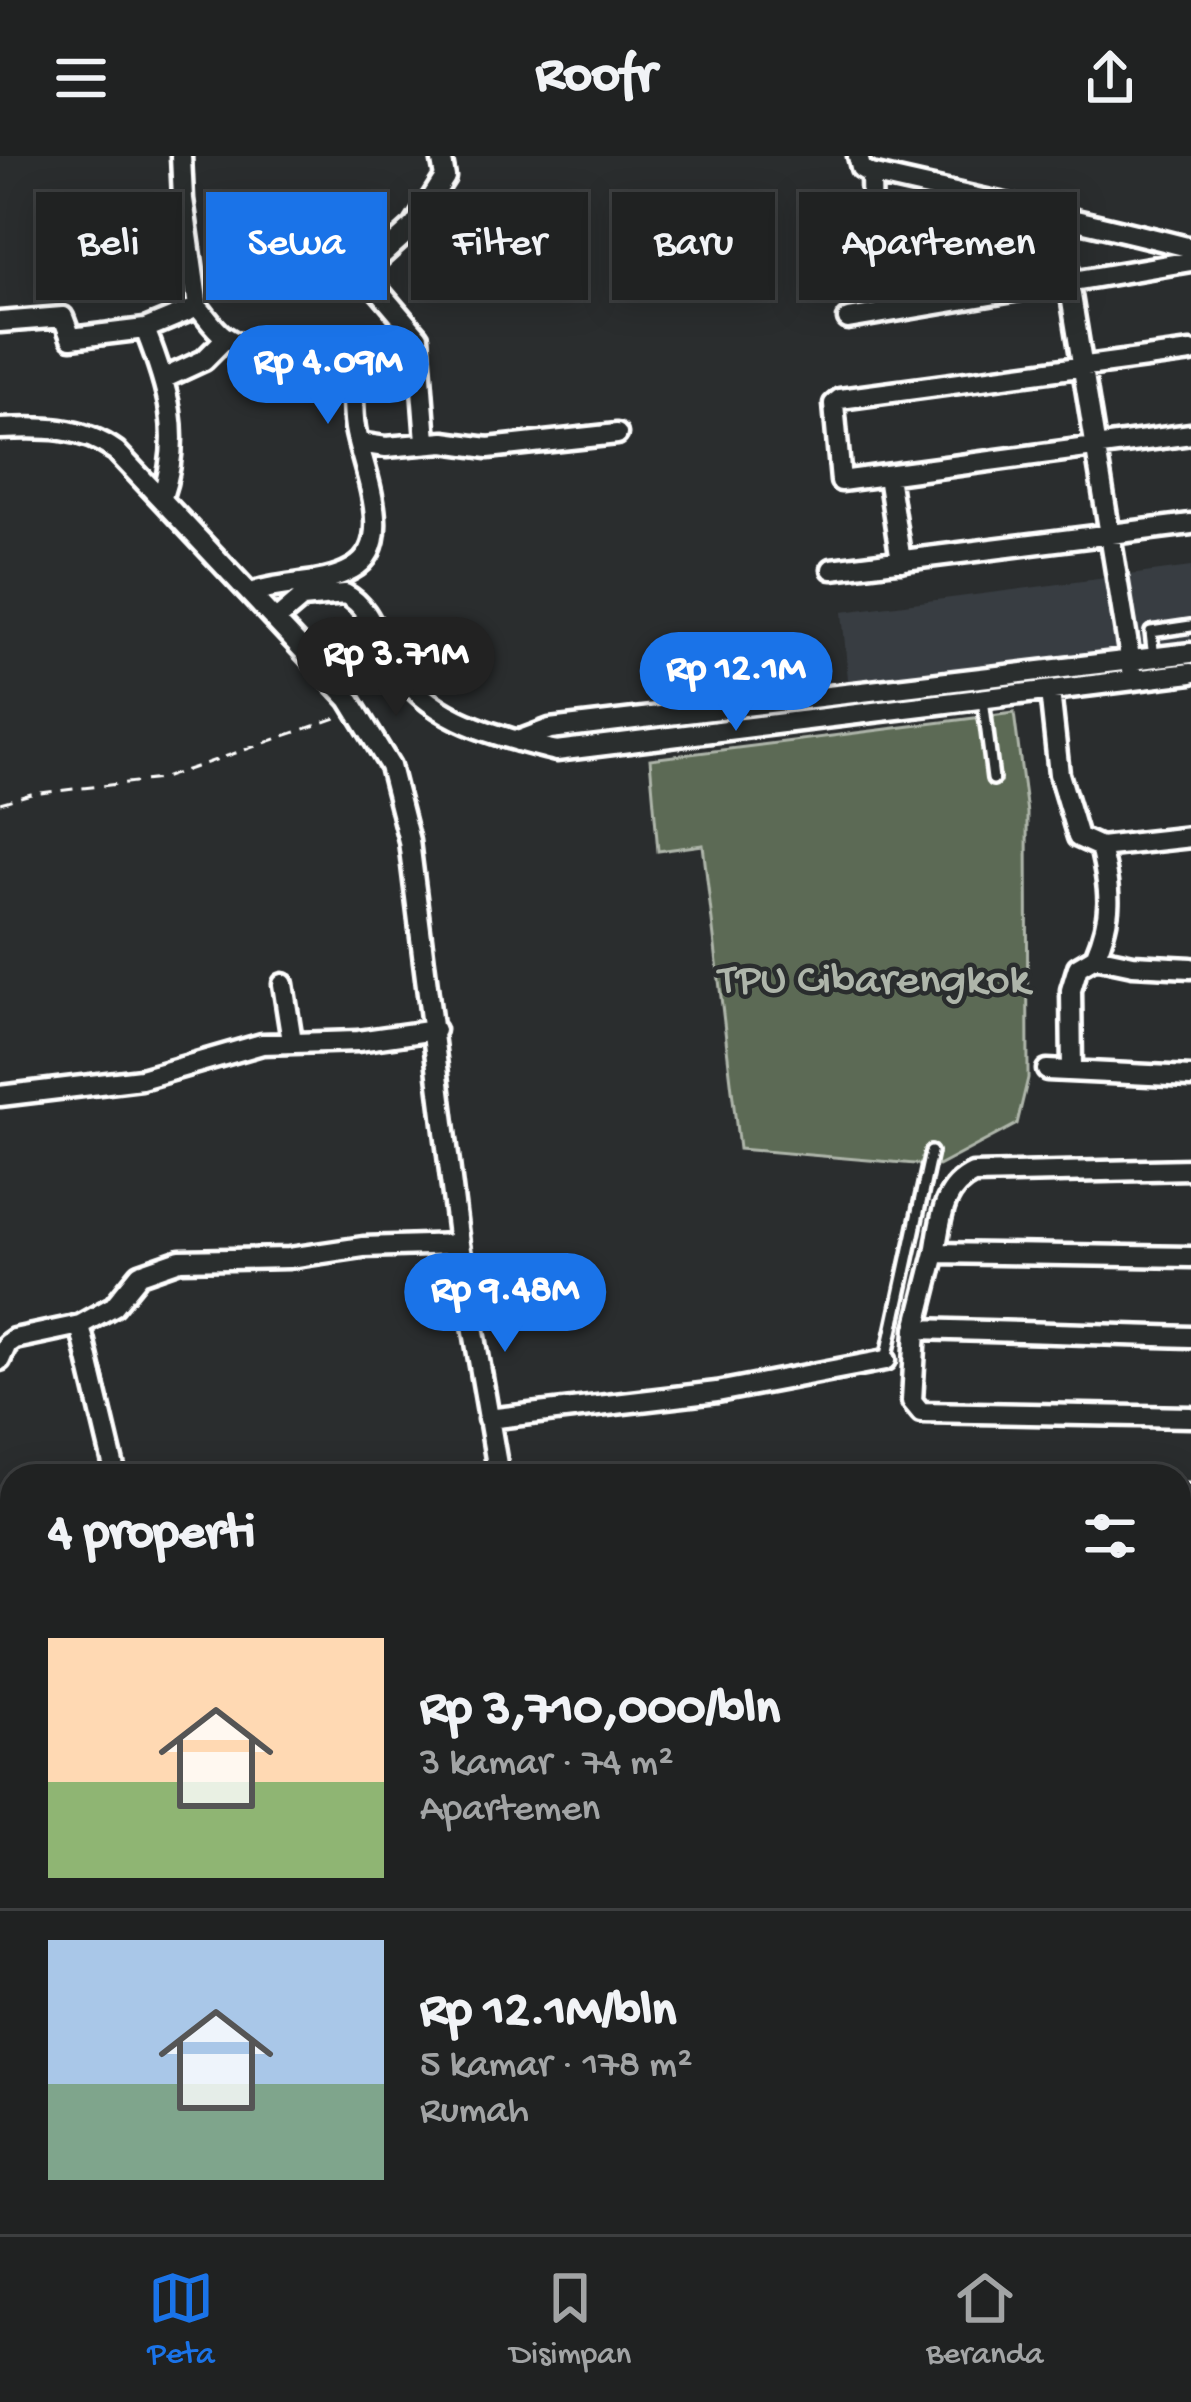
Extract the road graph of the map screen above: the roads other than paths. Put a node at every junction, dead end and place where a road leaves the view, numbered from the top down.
1 (182, 156) edge
2 (441, 156) edge
3 (858, 156) edge
4 (871, 174) junction
5 (871, 192) edge
6 (947, 192) edge
7 (1077, 217) edge
8 (1191, 248) edge
9 (1191, 261) edge
10 (1077, 282) edge
11 (965, 300) edge
12 (1072, 300) edge
13 (198, 307) junction
14 (848, 319) dead end
15 (0, 322) edge
16 (145, 328) junction
17 (226, 338) junction
18 (1191, 352) edge
19 (1084, 366) junction
20 (165, 378) junction
21 (0, 429) edge
22 (617, 434) dead end
23 (1191, 434) edge
24 (426, 441) junction
25 (359, 443) junction
26 (1096, 449) junction
27 (888, 476) junction
28 (162, 497) junction
29 (1191, 524) edge
30 (1109, 536) junction
31 (901, 561) junction
32 (832, 569) dead end
33 (251, 593) junction
34 (276, 620) junction
35 (1191, 626) edge
36 (1191, 653) edge
37 (1154, 658) junction
38 (1132, 670) junction
39 (1191, 674) edge
40 (1050, 691) junction
41 (945, 693) junction
42 (983, 699) junction
43 (993, 779) dead end
44 (1191, 838) edge
45 (1100, 847) junction
46 (1095, 957) junction
47 (1191, 968) edge
48 (283, 984) dead end
49 (435, 1030) junction
50 (292, 1042) junction
51 (1047, 1070) dead end
52 (1072, 1070) junction
53 (1191, 1077) edge
54 (0, 1096) edge
55 (931, 1152) dead end
56 (1191, 1168) edge
57 (459, 1244) junction
58 (935, 1253) junction
59 (1191, 1257) edge
60 (80, 1325) junction
61 (916, 1329) junction
62 (1191, 1337) edge
63 (0, 1360) edge
64 (886, 1360) joint
65 (1191, 1418) edge
66 (488, 1419) junction
67 (113, 1464) edge
68 (497, 1464) edge

1 - 13 street
2 - 24 street
3 - 4 street
4 - 5 street
4 - 6 street
7 - 8 street
9 - 10 street
11 - 14 street
12 - 19 street
13 - 16 street
13 - 17 street
15 - 16 street
16 - 20 street
17 - 20 street
17 - 25 street
18 - 19 street
19 - 26 street
19 - 27 street
20 - 28 street
21 - 28 street
22 - 24 street
23 - 26 street
24 - 25 street
25 - 33 street
26 - 27 street
26 - 30 street
27 - 31 street
28 - 33 street
29 - 30 street
30 - 31 street
30 - 38 street
31 - 32 street
33 - 34 street
34 - 41 street
34 - 49 street
35 - 37 lane
36 - 37 street
37 - 38 street
38 - 39 street
38 - 40 street
38 - 41 street
40 - 42 street
40 - 45 street
41 - 42 street
42 - 43 lane
44 - 45 street
45 - 46 street
46 - 47 street
46 - 52 street
48 - 50 street
49 - 50 street
49 - 57 street
50 - 54 street
51 - 52 street
52 - 53 street
55 - 64 lane
56 - 58 street
57 - 60 street
57 - 66 street
58 - 59 street
58 - 61 street
60 - 63 street
60 - 67 street
61 - 62 street
61 - 65 street
64 - 66 street
66 - 68 street

